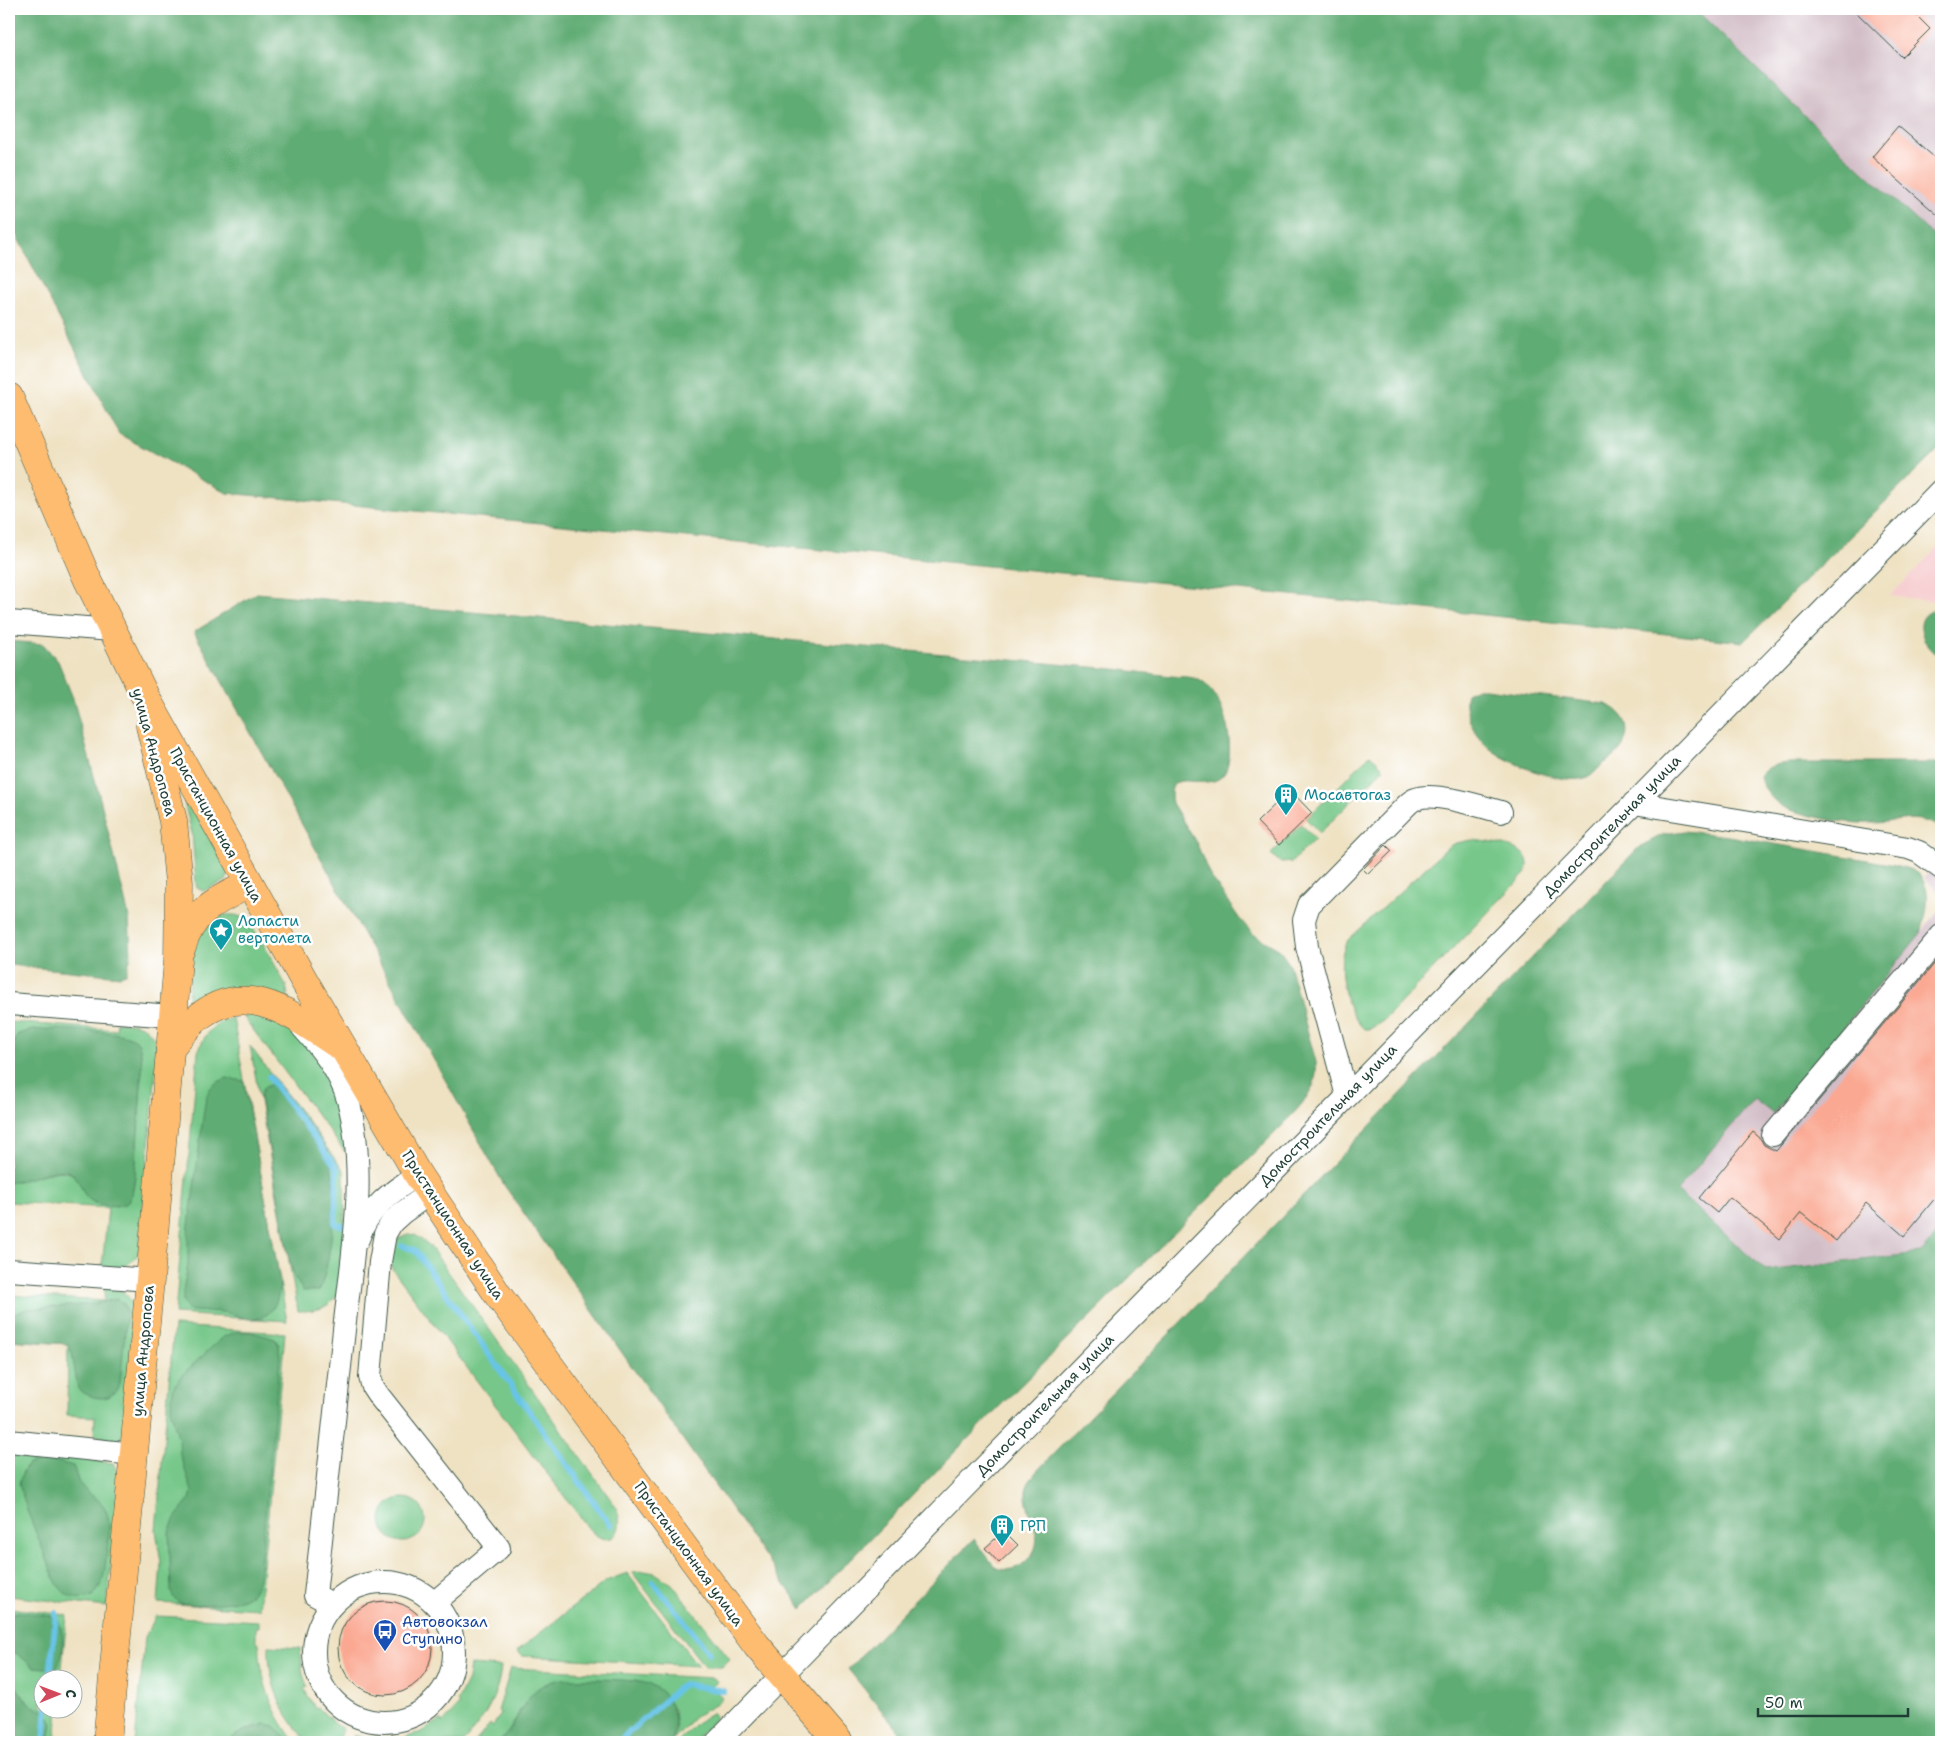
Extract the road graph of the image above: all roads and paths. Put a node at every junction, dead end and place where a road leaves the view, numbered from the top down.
1 (9, 397) edge
2 (1941, 490) edge
3 (9, 622) edge
4 (112, 630) junction
5 (130, 666) junction
6 (1634, 803) junction
7 (1501, 812) dead end
8 (1941, 868) edge
9 (249, 884) junction
10 (1941, 936) edge
11 (178, 960) junction
12 (9, 1004) edge
13 (290, 1013) junction
14 (172, 1016) junction
15 (341, 1047) junction
16 (170, 1048) junction
17 (1347, 1096) junction
18 (1773, 1135) dead end
19 (424, 1184) junction
20 (352, 1257) junction
21 (9, 1270) edge
22 (150, 1280) junction
23 (9, 1440) edge
24 (134, 1454) junction
25 (434, 1603) junction
26 (332, 1604) junction
27 (780, 1676) junction
28 (107, 1742) edge
29 (717, 1742) edge
30 (839, 1742) edge

1 - 4 main road
2 - 6 street, Домостроительная улица
3 - 4 street
4 - 5 main road
5 - 9 main road, Пристанционная улица
5 - 11 main road, улица Андропова
6 - 8 street
6 - 17 street, Домостроительная улица
7 - 17 street
9 - 11 main road, улица Андропова
9 - 15 main road, Пристанционная улица
10 - 18 street
11 - 14 main road, улица Андропова
12 - 14 street
13 - 15 main road
13 - 16 main road
13 - 20 street
14 - 16 main road, улица Андропова
15 - 19 main road, Пристанционная улица
16 - 22 main road, улица Андропова
17 - 27 street, Домостроительная улица
19 - 20 street
19 - 25 street
19 - 27 main road, Пристанционная улица
20 - 26 street
21 - 22 street
22 - 24 main road, улица Андропова
23 - 24 street
24 - 28 main road, улица Андропова
25 - 26 street
25 - 26 street
27 - 29 street, Домостроительная улица
27 - 30 main road, Пристанционная улица

